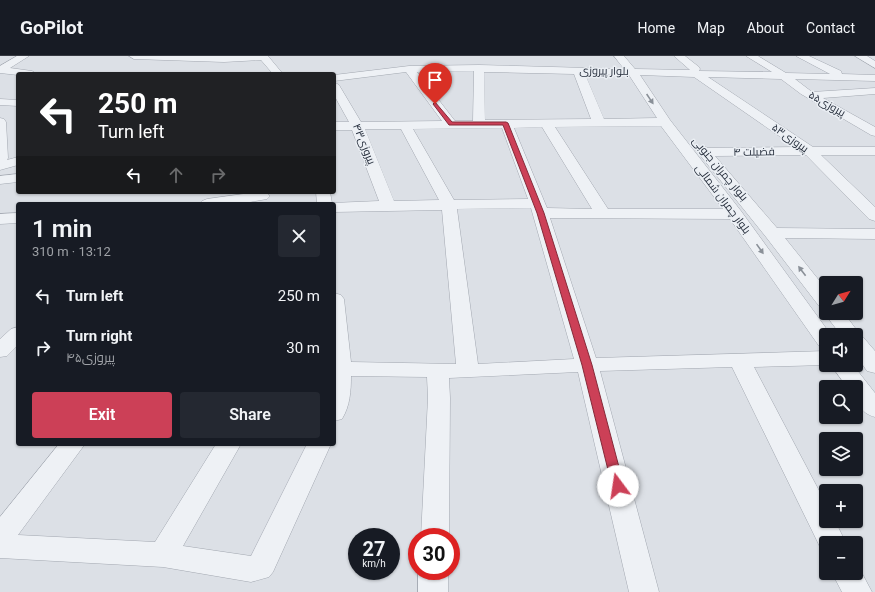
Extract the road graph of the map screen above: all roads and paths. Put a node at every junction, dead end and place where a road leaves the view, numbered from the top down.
1 (24, 56) edge
2 (134, 56) edge
3 (264, 56) edge
4 (679, 56) edge
5 (751, 56) edge
6 (801, 56) edge
7 (860, 56) edge
8 (873, 63) edge
9 (477, 64) junction
10 (414, 65) junction
11 (637, 68) edge
12 (578, 70) junction
13 (695, 71) junction
14 (1, 72) edge
15 (276, 72) edge
16 (16, 73) edge
17 (779, 73) junction
18 (841, 74) junction
19 (875, 74) edge
20 (342, 75) edge
21 (875, 78) edge
22 (336, 88) edge
23 (875, 92) edge
24 (811, 95) junction
25 (0, 102) edge
26 (16, 103) edge
27 (0, 122) edge
28 (665, 122) junction
29 (506, 123) junction
30 (546, 123) junction
31 (599, 123) junction
32 (405, 124) junction
33 (451, 124) junction
34 (479, 124) junction
35 (357, 125) junction
36 (336, 126) edge
37 (875, 132) edge
38 (809, 151) junction
39 (875, 151) edge
40 (705, 152) junction
41 (16, 154) edge
42 (0, 161) edge
43 (16, 161) edge
44 (16, 178) edge
45 (0, 180) edge
46 (260, 197) edge
47 (221, 202) edge
48 (449, 205) junction
49 (388, 206) junction
50 (336, 207) edge
51 (539, 208) junction
52 (603, 213) junction
53 (735, 214) junction
54 (875, 216) edge
55 (16, 218) edge
56 (0, 219) edge
57 (772, 232) junction
58 (875, 234) edge
59 (819, 293) edge
60 (839, 320) edge
61 (846, 328) edge
62 (819, 332) edge
63 (16, 335) edge
64 (336, 346) edge
65 (863, 350) edge
66 (0, 351) edge
67 (819, 358) edge
68 (740, 361) junction
69 (587, 365) junction
70 (875, 366) edge
71 (337, 369) edge
72 (437, 370) junction
73 (468, 371) junction
74 (847, 372) edge
75 (336, 408) edge
76 (875, 409) edge
77 (71, 446) edge
78 (229, 446) edge
79 (318, 446) edge
80 (435, 528) edge
81 (828, 536) edge
82 (0, 538) edge
83 (0, 546) edge
84 (163, 555) junction
85 (434, 580) edge
86 (851, 580) edge
87 (433, 592) edge
88 (644, 592) edge
89 (857, 592) edge

1 - 14 street
2 - 3 street
3 - 15 street
4 - 13 street, پیروزی۵۳
5 - 17 street, پیروزی۵۵
6 - 18 street
7 - 8 street
9 - 10 street, بلوار پیروزی
9 - 11 street, بلوار پیروزی
9 - 12 street, بلوار پیروزی
9 - 34 street
10 - 20 street, بلوار پیروزی
10 - 33 street
11 - 12 street, بلوار پیروزی
11 - 13 street, بلوار پیروزی
11 - 13 street, بلوار پیروزی
11 -> 28 street, بلوار چمران شمالی
11 - 40 street, بلوار چمران جنوبی
12 - 31 street
13 - 17 street, بلوار پیروزی
13 - 38 street, پیروزی۵۳
14 - 16 street
17 - 18 street, بلوار پیروزی
17 - 24 street, پیروزی۵۵
18 - 19 street, بلوار پیروزی
18 - 21 street, بلوار پیروزی
18 - 23 street
22 - 35 street, پیروزی۴۳
23 - 24 street
24 - 37 street, پیروزی۵۵
25 - 26 street
27 - 42 street
28 - 31 street
28 - 53 street, بلوار چمران شمالی
29 - 30 street
29 - 34 street
29 - 51 street
30 - 31 street
30 - 52 street
32 - 33 street
32 - 35 street
32 - 48 street
33 - 34 street
35 - 36 street
35 - 49 street, پیروزی۴۳
38 - 39 street, فضیلت ۴
38 - 40 street, فضیلت ۴
38 - 54 street, پیروزی۵۳
40 - 57 street, بلوار چمران جنوبی
41 - 42 street
42 - 43 street
44 - 45 street
46 - 47 street
48 - 49 street
48 - 51 street
48 - 73 street
49 - 50 street
51 - 52 street
51 - 69 street
52 - 53 street
53 -> 62 street, بلوار چمران شمالی
55 - 56 street
57 - 58 street
59 -> 57 street, بلوار چمران جنوبی
60 - 61 street
63 - 66 street
64 - 71 street
65 - 70 street
67 - 68 street
68 - 69 street
68 - 81 street
69 - 73 street
69 - 88 street
71 - 72 street
71 - 75 street
72 - 73 street
72 - 80 street
74 - 76 street
77 - 82 street
78 - 84 street
79 - 84 street
83 - 84 street
85 - 87 street
86 - 89 street

